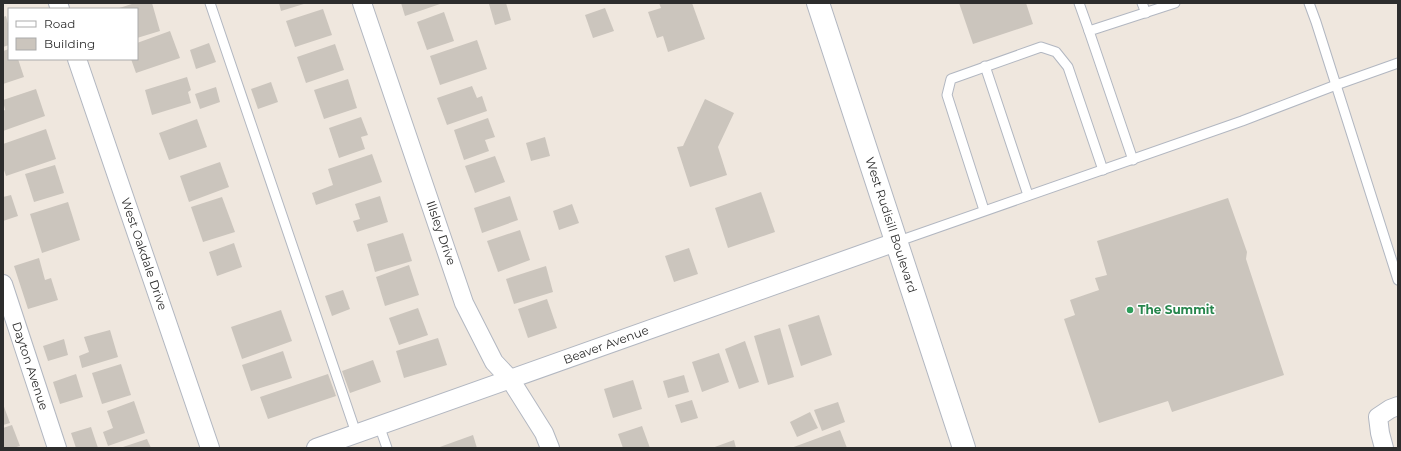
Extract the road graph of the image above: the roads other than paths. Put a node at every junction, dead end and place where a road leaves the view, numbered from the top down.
1 (210, 3) edge
2 (362, 3) edge
3 (818, 3) edge
4 (1079, 3) edge
5 (1142, 3) edge
6 (1175, 3) edge
7 (1309, 3) edge
8 (1146, 12) junction
9 (1089, 31) junction
10 (77, 60) edge
11 (1398, 63) edge
12 (985, 66) junction
13 (1336, 84) junction
14 (1132, 160) junction
15 (1103, 170) junction
16 (1028, 195) junction
17 (984, 210) junction
18 (896, 242) junction
19 (1398, 280) edge
20 (3, 284) edge
21 (510, 379) junction
22 (1398, 406) edge
23 (379, 425) junction
24 (356, 433) junction
25 (57, 448) edge
26 (210, 448) edge
27 (316, 448) edge
28 (387, 448) edge
29 (550, 448) edge
30 (964, 448) edge
31 (1384, 448) edge

1 - 24 lane
2 - 21 street, Illsley Drive
3 - 18 street, West Rudisill Boulevard
4 - 9 lane
5 - 8 lane
6 - 8 lane
7 - 13 lane
8 - 9 lane
9 - 14 lane
10 - 26 street, West Oakdale Drive
11 - 13 lane
12 - 15 lane
12 - 16 lane
12 - 17 lane
13 - 14 lane
13 - 19 lane
14 - 15 lane
15 - 16 lane
16 - 17 lane
17 - 18 lane
18 - 21 street, Beaver Avenue
18 - 30 street, West Rudisill Boulevard
20 - 25 street, Dayton Avenue
21 - 23 street, Beaver Avenue
21 - 29 street, Illsley Drive
22 - 31 street
23 - 24 street, Beaver Avenue
23 - 28 lane
24 - 27 street, Beaver Avenue

